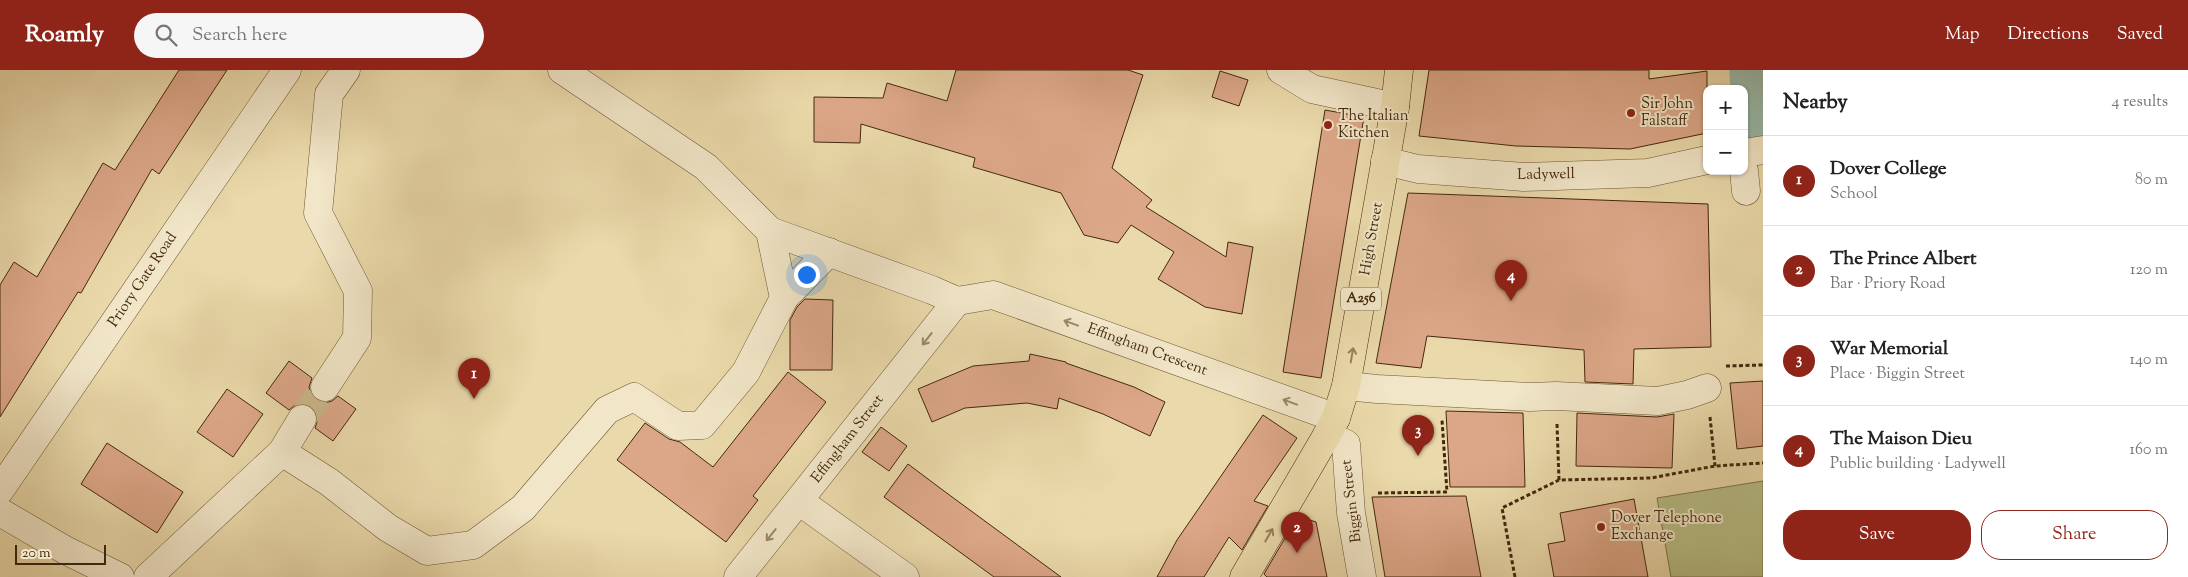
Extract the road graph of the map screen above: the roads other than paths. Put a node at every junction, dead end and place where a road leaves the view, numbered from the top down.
1 (287, 70) edge
2 (346, 70) edge
3 (562, 70) edge
4 (1281, 70) edge
5 (1399, 70) edge
6 (1395, 106) junction
7 (1385, 161) junction
8 (1703, 161) edge
9 (770, 230) junction
10 (829, 252) junction
11 (784, 298) junction
12 (957, 301) junction
13 (324, 386) tunnel mouth
14 (1346, 386) junction
15 (1707, 388) road end
16 (302, 419) tunnel mouth
17 (1332, 426) junction
18 (282, 452) junction
19 (0, 490) edge
20 (799, 501) junction
21 (0, 512) edge
22 (87, 568) edge
23 (120, 577) edge
24 (148, 577) edge
25 (738, 577) edge
26 (905, 577) edge
27 (1244, 577) edge
28 (1362, 577) edge

1 - 19 street, Priory Gate Road
2 - 13 street
3 - 9 street
4 - 6 street
5 - 6 main road, High Street / A256
6 - 7 main road, High Street / A256
7 - 8 street, Ladywell
14 -> 7 main road, High Street / A256
9 - 10 street
9 - 11 street
10 - 11 street
10 - 12 street
11 - 18 street
17 -> 12 street, Effingham Crescent
12 -> 20 street, Effingham Street
14 - 15 street
14 - 17 main road, High Street / A256
16 - 18 street
27 -> 17 main road, A256
17 - 28 street, Biggin Street
18 - 24 street
20 -> 25 street, Effingham Street
20 - 26 street
21 - 22 street
22 - 23 street

